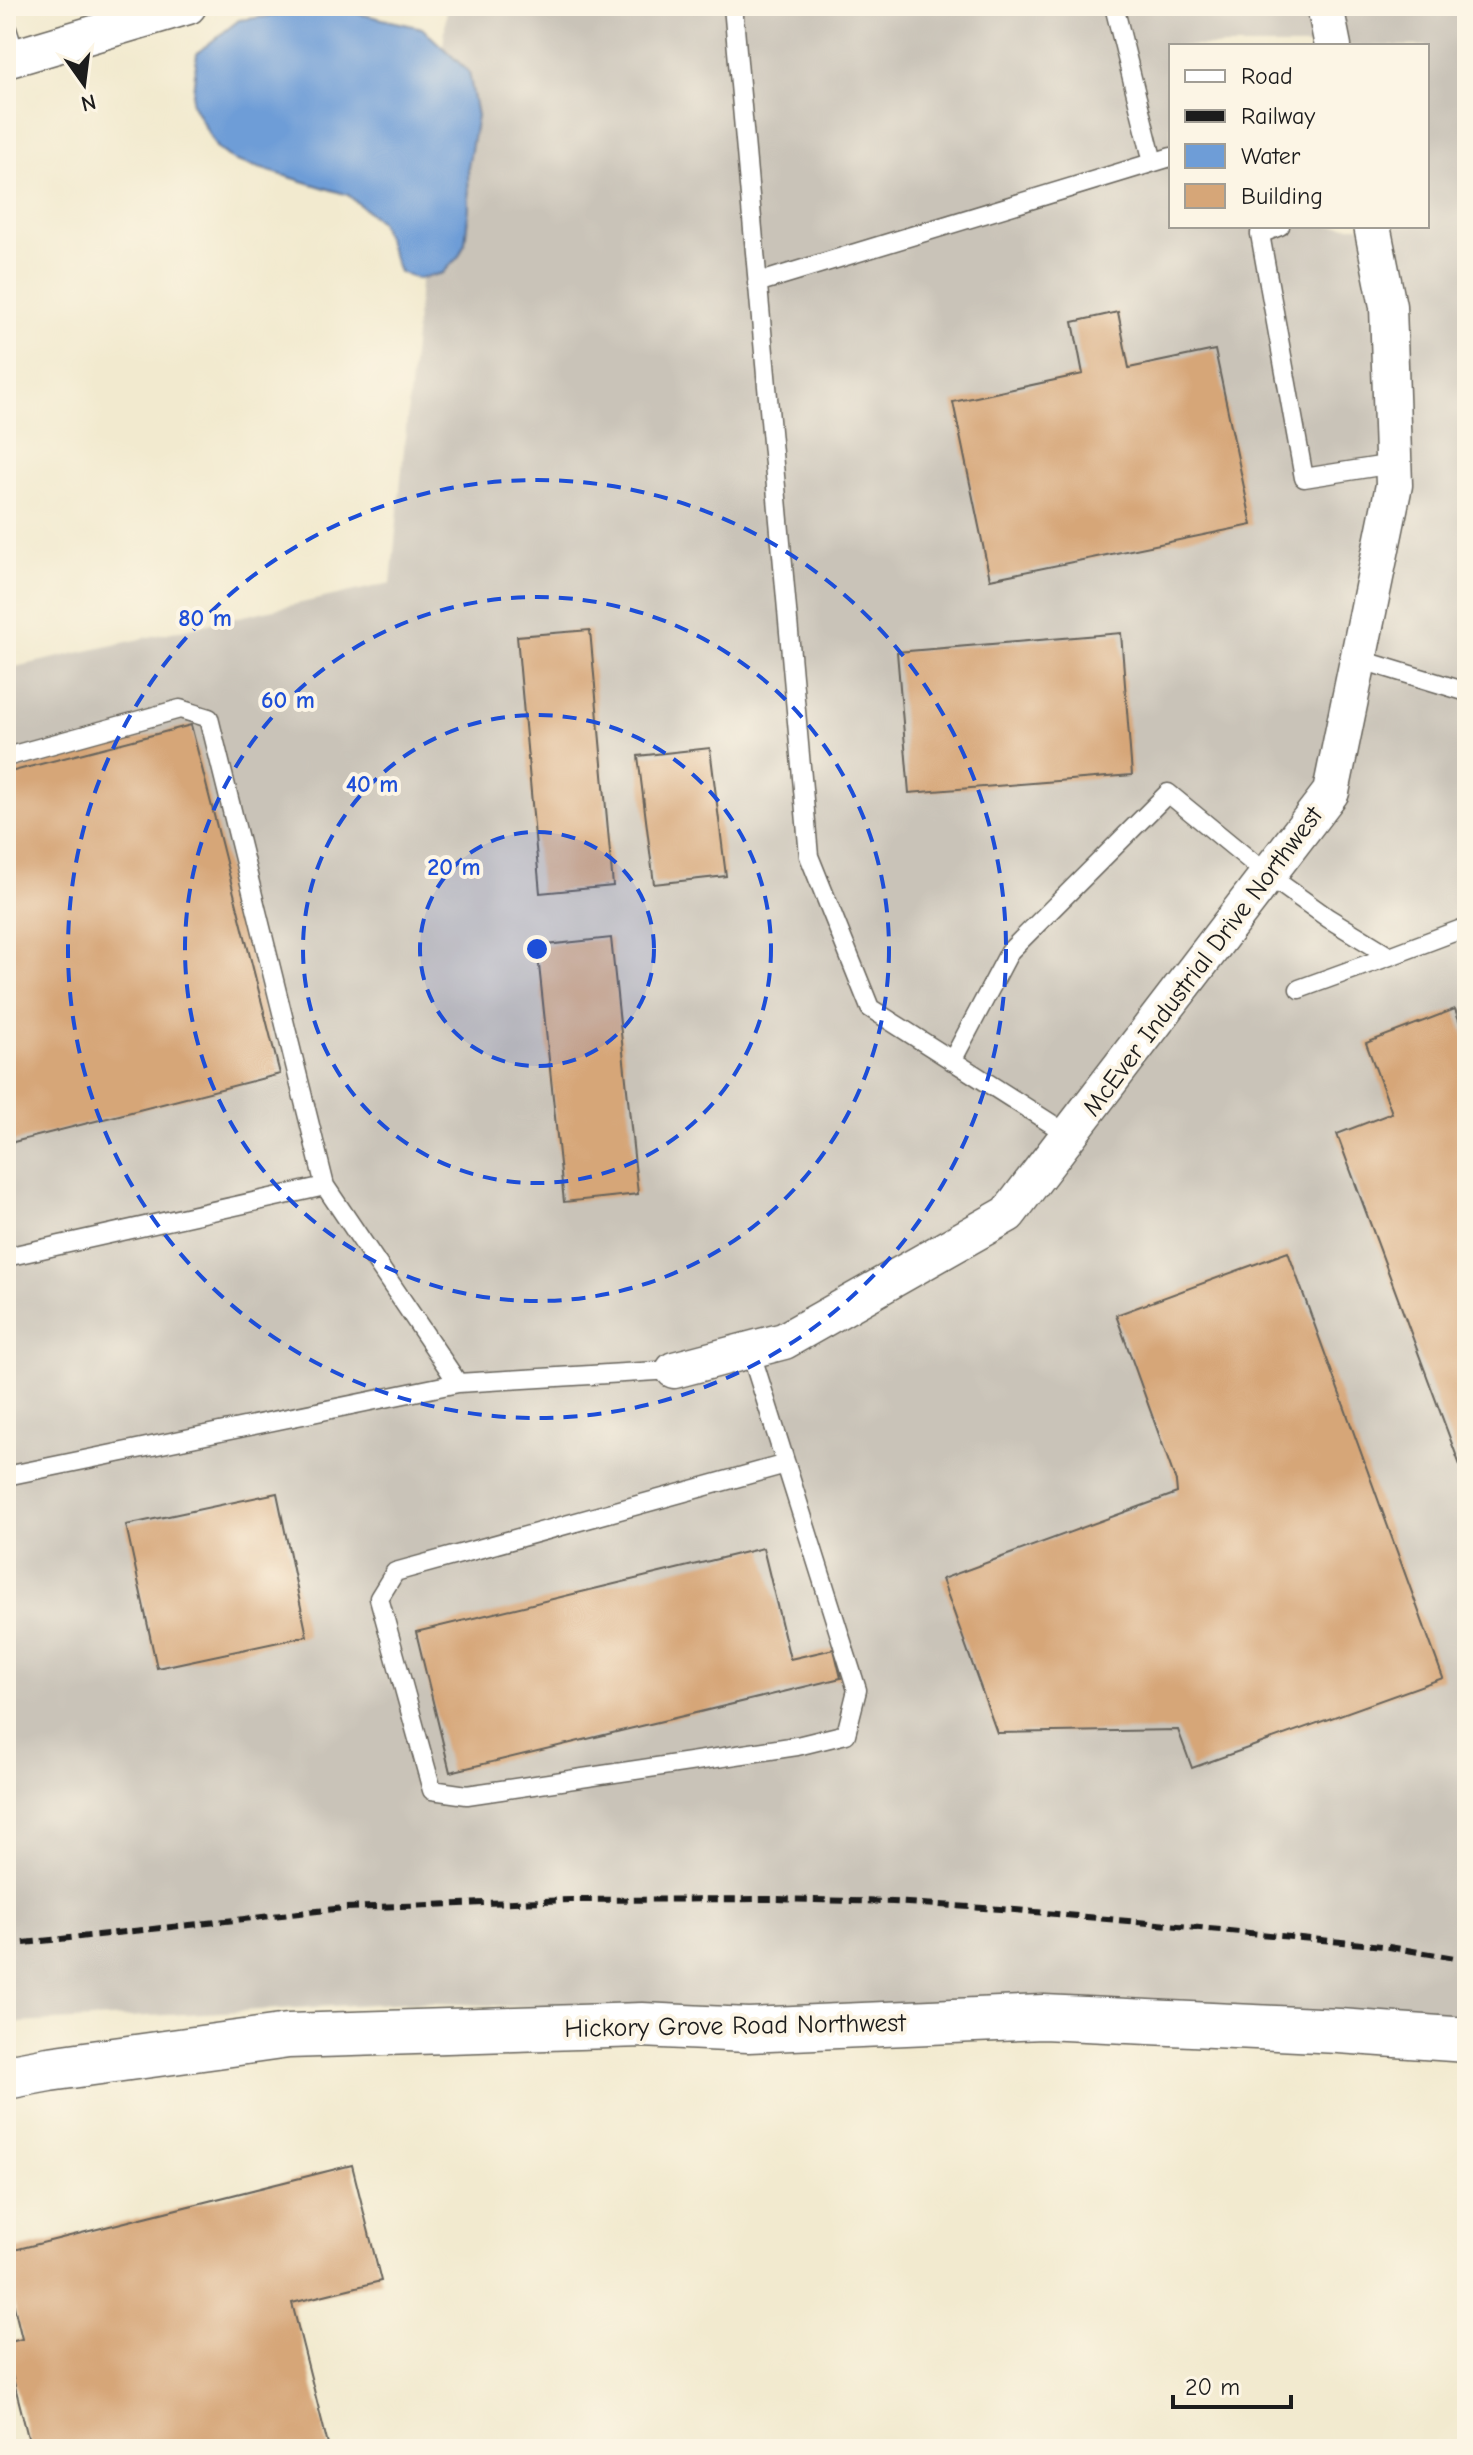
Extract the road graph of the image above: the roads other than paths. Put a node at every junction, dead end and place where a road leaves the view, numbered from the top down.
1 (188, 6) edge
2 (733, 6) edge
3 (1114, 6) edge
4 (1325, 6) edge
5 (1333, 44) edge
6 (9, 48) edge
7 (1162, 159) edge
8 (1372, 228) edge
9 (1261, 230) edge
10 (757, 283) junction
11 (1393, 464) junction
12 (1358, 659) junction
13 (1467, 692) edge
14 (6, 757) edge
15 (1268, 875) junction
16 (1467, 927) edge
17 (1390, 956) junction
18 (1299, 989) dead end
19 (952, 1061) junction
20 (1069, 1135) junction
21 (325, 1186) junction
22 (6, 1257) edge
23 (750, 1350) junction
24 (674, 1370) joint
25 (458, 1383) junction
26 (786, 1464) junction
27 (6, 1476) edge
28 (1467, 2040) edge
29 (6, 2077) edge

1 - 6 street
2 - 10 lane
3 - 7 lane
4 - 5 street
7 - 10 lane
8 - 11 street, McEver Industrial Drive Northwest
9 - 11 lane
10 - 19 lane
11 - 12 street, McEver Industrial Drive Northwest
12 - 13 lane
12 - 15 street, McEver Industrial Drive Northwest
14 - 21 lane
15 - 17 lane
15 - 19 lane
15 - 20 street, McEver Industrial Drive Northwest
16 - 17 lane
17 - 18 lane
19 - 20 lane
20 - 23 street, McEver Industrial Drive Northwest
21 - 22 lane
21 - 25 lane
23 - 24 street, McEver Industrial Drive Northwest
23 - 26 lane
24 - 25 lane
25 - 27 lane
26 - 26 lane
28 - 29 street, Hickory Grove Road Northwest

